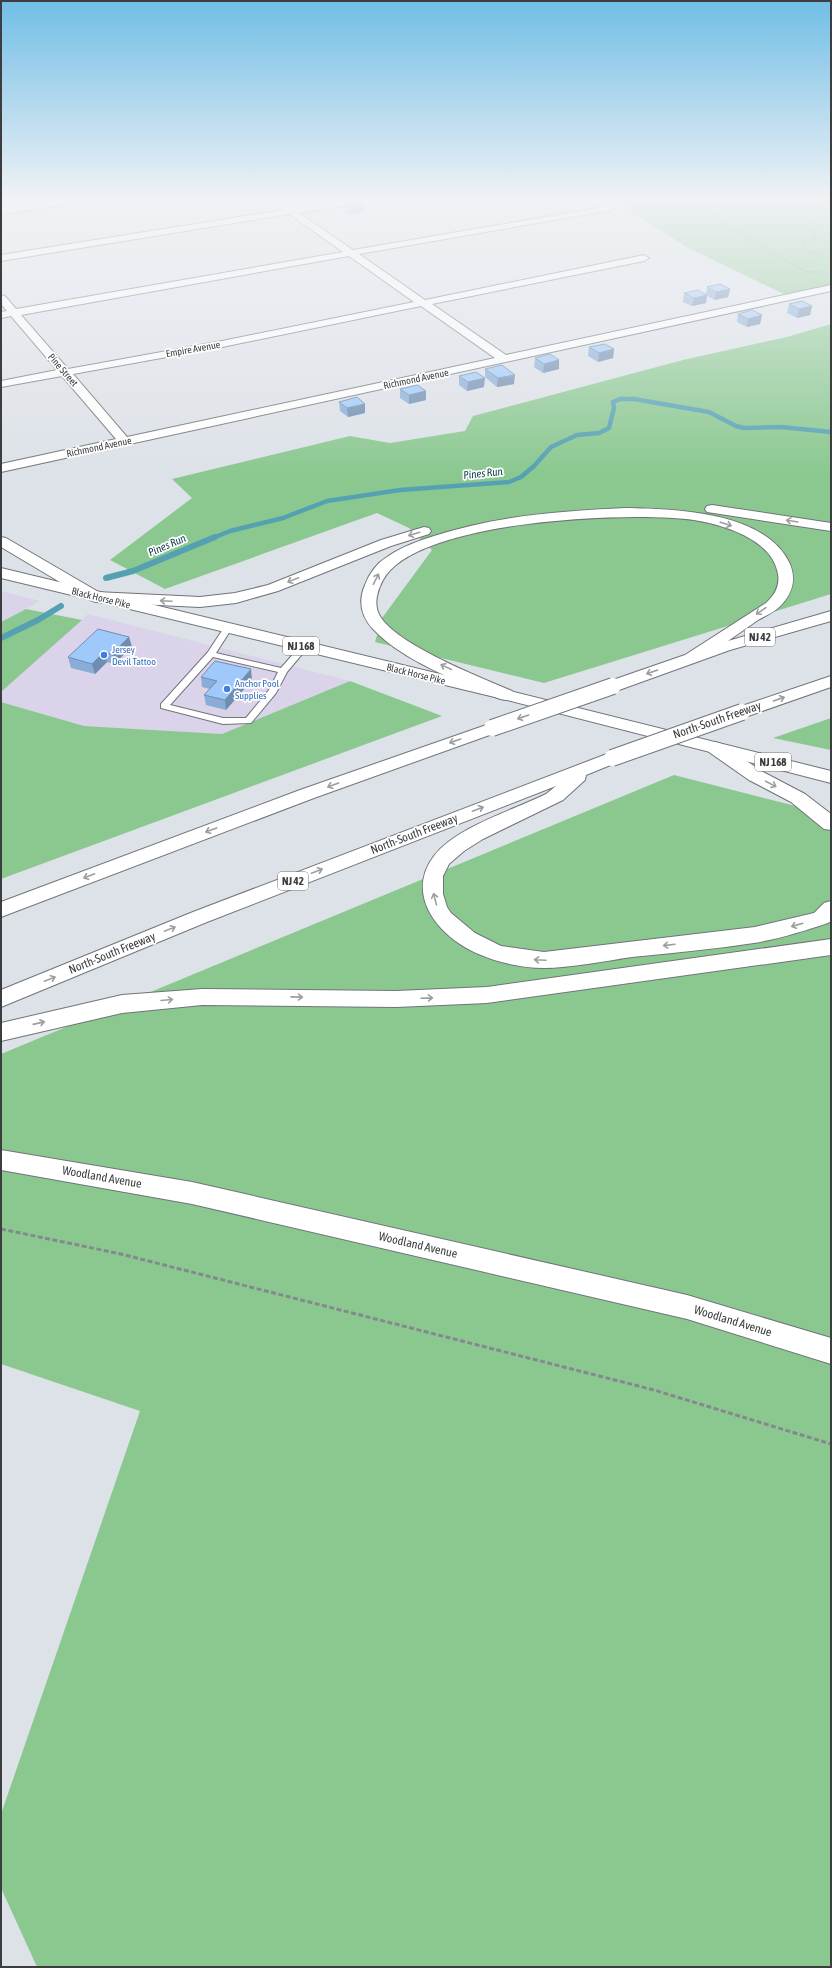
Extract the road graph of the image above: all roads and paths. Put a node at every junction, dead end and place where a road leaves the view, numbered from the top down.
1 (134, 291) edge
2 (406, 291) edge
3 (478, 291) edge
4 (818, 291) edge
5 (1, 298) edge
6 (422, 302) junction
7 (13, 312) junction
8 (1, 315) edge
9 (504, 360) junction
10 (65, 372) junction
11 (1, 384) edge
12 (124, 441) junction
13 (1, 468) edge
14 (831, 527) edge
15 (1, 541) edge
16 (1, 573) edge
17 (96, 597) junction
18 (831, 616) edge
19 (228, 628) junction
20 (304, 647) junction
21 (211, 654) junction
22 (689, 660) junction
23 (283, 671) junction
24 (831, 681) edge
25 (506, 696) junction
26 (715, 748) junction
27 (587, 768) junction
28 (831, 777) edge
29 (831, 824) edge
30 (831, 908) edge
31 (1, 910) edge
32 (831, 947) edge
33 (1, 999) edge
34 (1, 1032) edge
35 (1, 1160) edge
36 (1, 1229) edge
37 (831, 1351) edge
38 (831, 1444) edge

1 - 7 street
2 - 6 street
3 - 6 street, Empire Avenue
4 - 9 street, Richmond Avenue
5 - 7 street, Pine Street
6 - 9 street
6 - 10 street, Empire Avenue
7 - 8 street
7 - 10 street, Pine Street
9 - 12 street, Richmond Avenue
10 - 11 street, Empire Avenue
10 - 12 street, Pine Street
12 - 13 street, Richmond Avenue
14 -> 17 main road
15 - 17 main road
16 - 17 main road, Black Horse Pike / NJ 168
17 - 19 main road, Black Horse Pike / NJ 168
18 - 22 main road, NJ 42
19 - 20 main road, Black Horse Pike / NJ 168
19 - 21 lane
20 - 23 lane
20 - 25 main road, Black Horse Pike / NJ 168
21 - 23 lane
21 - 23 lane
25 -> 22 main road
22 -> 31 main road, NJ 42, bridge
27 -> 24 main road, North-South Freeway / NJ 42, bridge
25 - 26 main road, Black Horse Pike / NJ 168
26 - 28 main road, Black Horse Pike / NJ 168
26 -> 29 main road
30 -> 27 main road
33 -> 27 main road, North-South Freeway / NJ 42
34 -> 32 main road
35 - 37 street, Woodland Avenue
36 - 38 path

